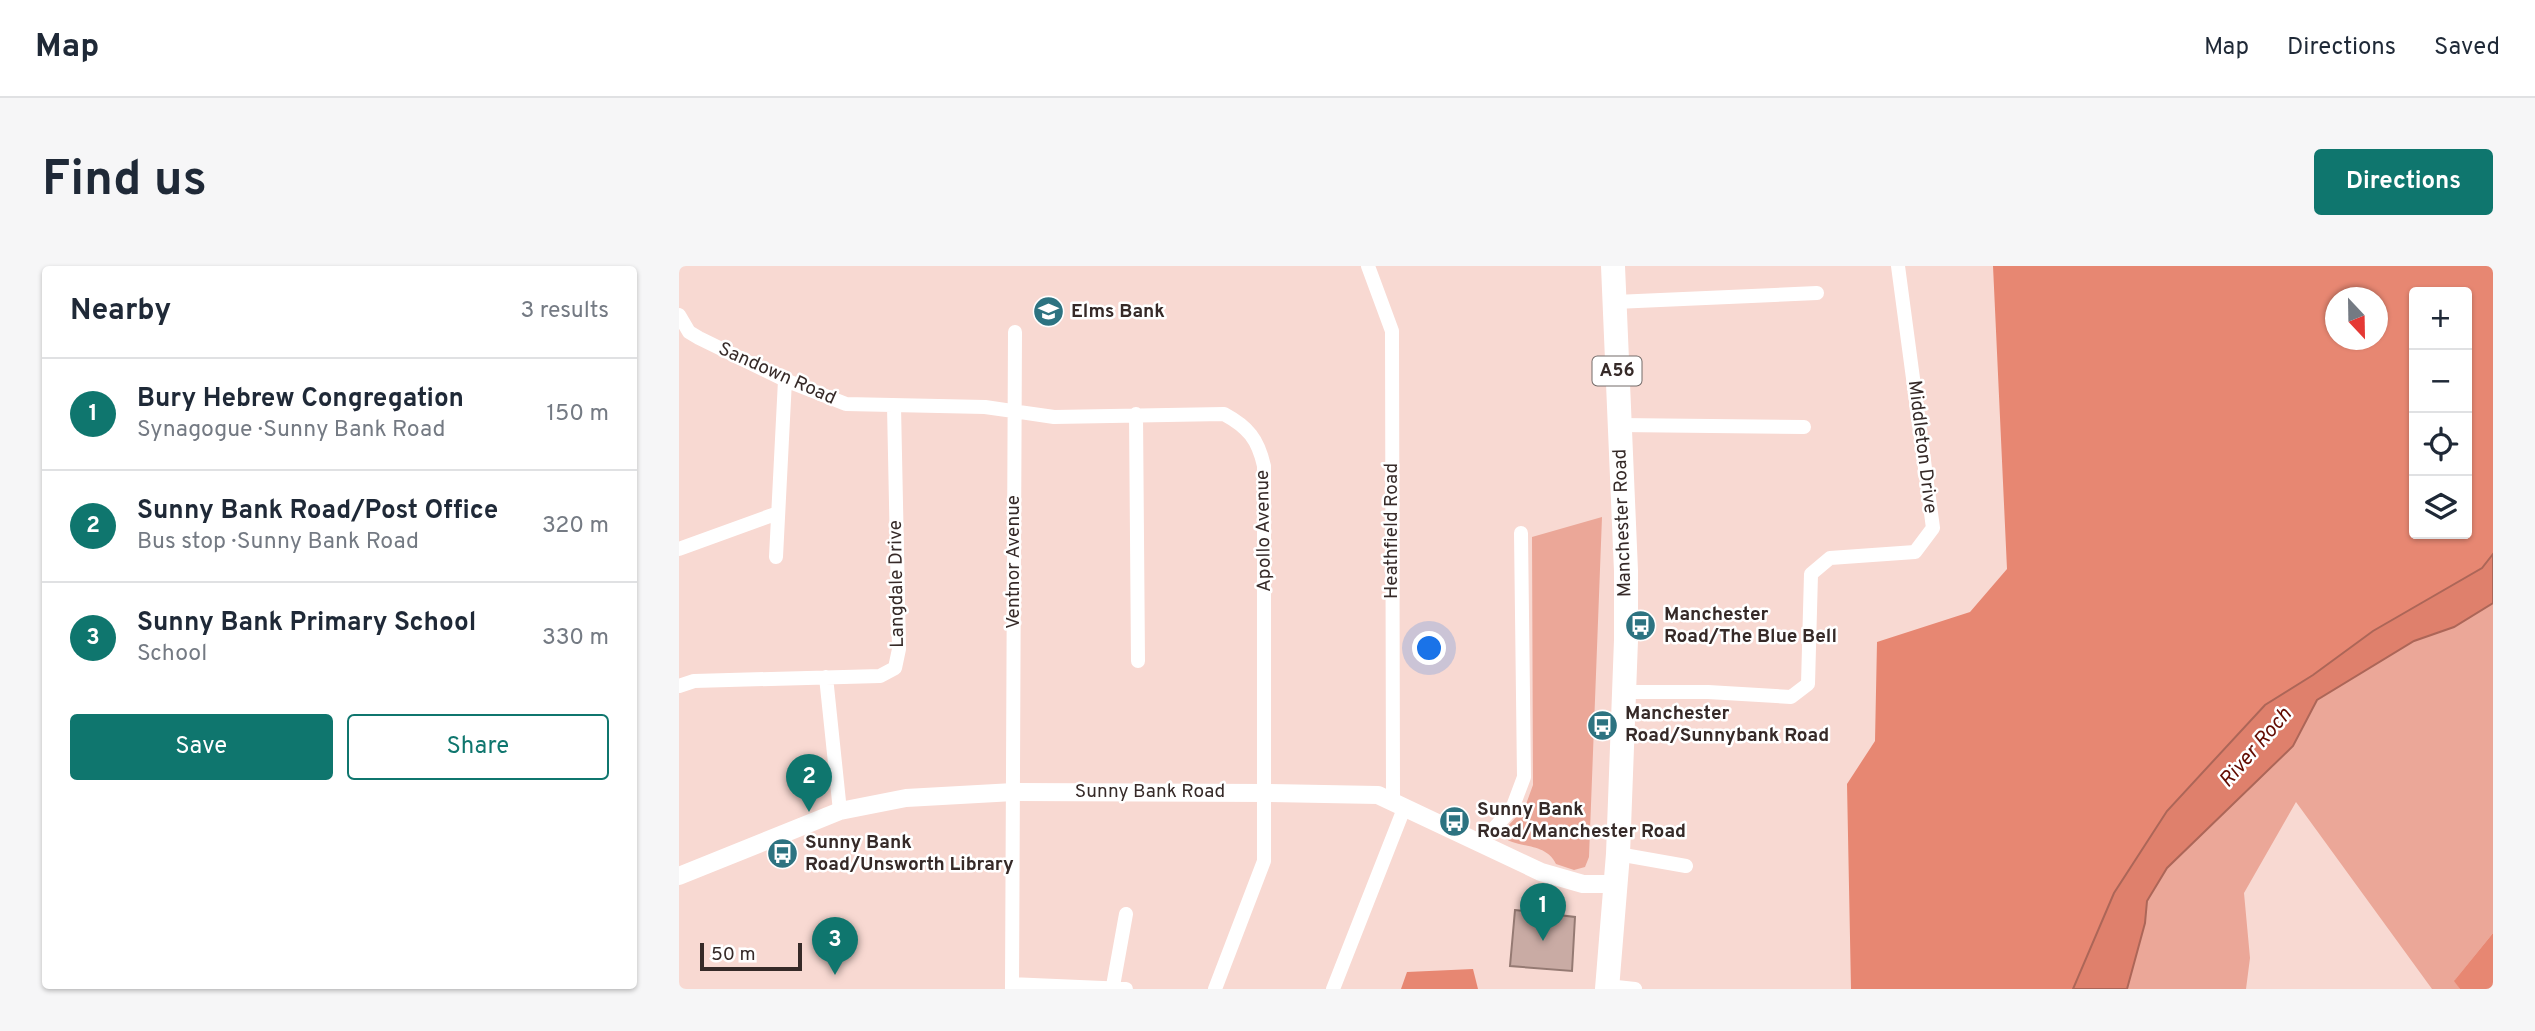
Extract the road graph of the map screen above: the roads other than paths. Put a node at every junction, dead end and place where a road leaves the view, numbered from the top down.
1 (1368, 266) edge
2 (1613, 266) edge
3 (1898, 266) edge
4 (1817, 293) dead end
5 (1615, 302) junction
6 (679, 315) edge
7 (1015, 332) dead end
8 (785, 380) junction
9 (894, 406) junction
10 (1013, 411) junction
11 (1136, 414) junction
12 (1619, 425) junction
13 (1804, 427) dead end
14 (778, 513) junction
15 (1521, 533) dead end
16 (679, 549) edge
17 (776, 556) dead end
18 (1138, 661) dead end
19 (827, 677) junction
20 (679, 686) edge
21 (1626, 692) junction
22 (1014, 792) junction
23 (1266, 793) junction
24 (1399, 803) junction
25 (840, 811) junction
26 (1481, 844) junction
27 (1618, 855) junction
28 (1686, 866) dead end
29 (679, 876) edge
30 (1615, 884) junction
31 (1126, 914) dead end
32 (1012, 987) edge
33 (1120, 988) edge
34 (1607, 988) edge
35 (1215, 989) edge
36 (1333, 989) edge
37 (1635, 989) edge

1 - 24 street, Heathfield Road
2 - 5 highway, Manchester Road / A56
3 - 21 street, Middleton Drive
4 - 5 street
5 - 12 highway, Manchester Road / A56
6 - 8 street, Sandown Road
7 - 10 street, Ventnor Avenue
8 - 9 street, Sandown Road
8 - 14 street
9 - 10 street, Sandown Road
9 - 19 street, Langdale Drive
10 - 11 street, Apollo Avenue
10 - 22 street, Ventnor Avenue
11 - 18 street
11 - 23 street, Apollo Avenue
12 - 13 street
12 - 21 highway, Manchester Road / A56
14 - 16 street
14 - 17 street
15 - 26 street
19 - 20 street, Langdale Drive
19 - 25 street
21 - 27 highway, Manchester Road / A56
22 - 23 street, Sunny Bank Road
22 - 25 street, Sunny Bank Road
22 - 32 street, Ventnor Avenue
23 - 24 street, Sunny Bank Road
23 - 35 street, Apollo Avenue
24 - 26 street, Sunny Bank Road
24 - 36 street
25 - 29 street, Sunny Bank Road
26 - 30 street, Sunny Bank Road
27 - 28 street
27 - 30 highway, Manchester Road / A56
30 - 34 highway, Manchester Road / A56
31 - 33 street
32 - 33 street
34 - 37 street

